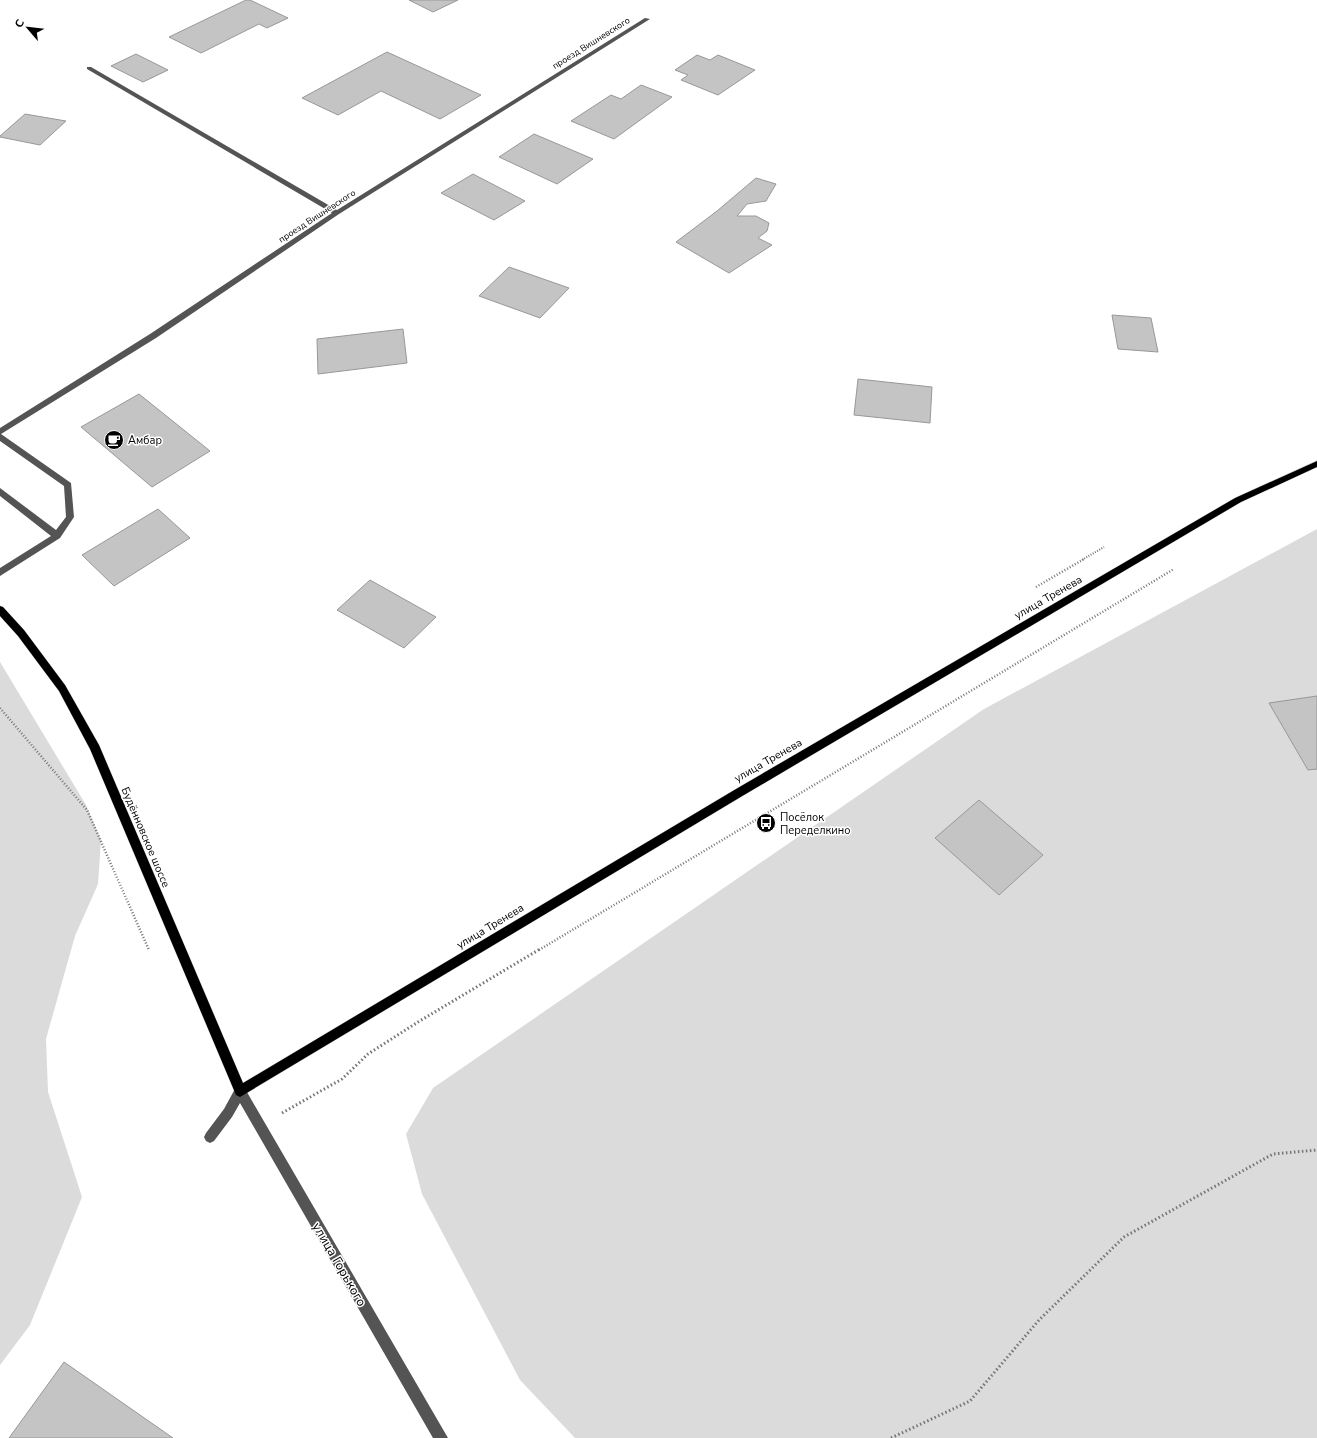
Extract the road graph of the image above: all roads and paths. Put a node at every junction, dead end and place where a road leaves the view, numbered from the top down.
1 (647, 18) dead end
2 (89, 68) dead end
3 (337, 213) junction
4 (0, 432) edge
5 (0, 438) edge
6 (1317, 464) edge
7 (0, 491) edge
8 (57, 536) junction
9 (1175, 568) dead end
10 (0, 573) edge
11 (0, 610) edge
12 (0, 708) edge
13 (152, 956) dead end
14 (240, 1091) junction
15 (280, 1114) dead end
16 (210, 1137) dead end
17 (1317, 1150) edge
18 (440, 1438) edge
19 (891, 1438) edge

1 - 3 street, проезд Вишневского
2 - 3 street
3 - 4 street, проезд Вишневского
5 - 8 street
6 - 14 main road, улица Тренева
7 - 8 street
8 - 10 street
9 - 15 path
11 - 14 main road, Будённовское шоссе
12 - 13 path
14 - 16 street
14 - 18 street, улица Горького
17 - 19 path

